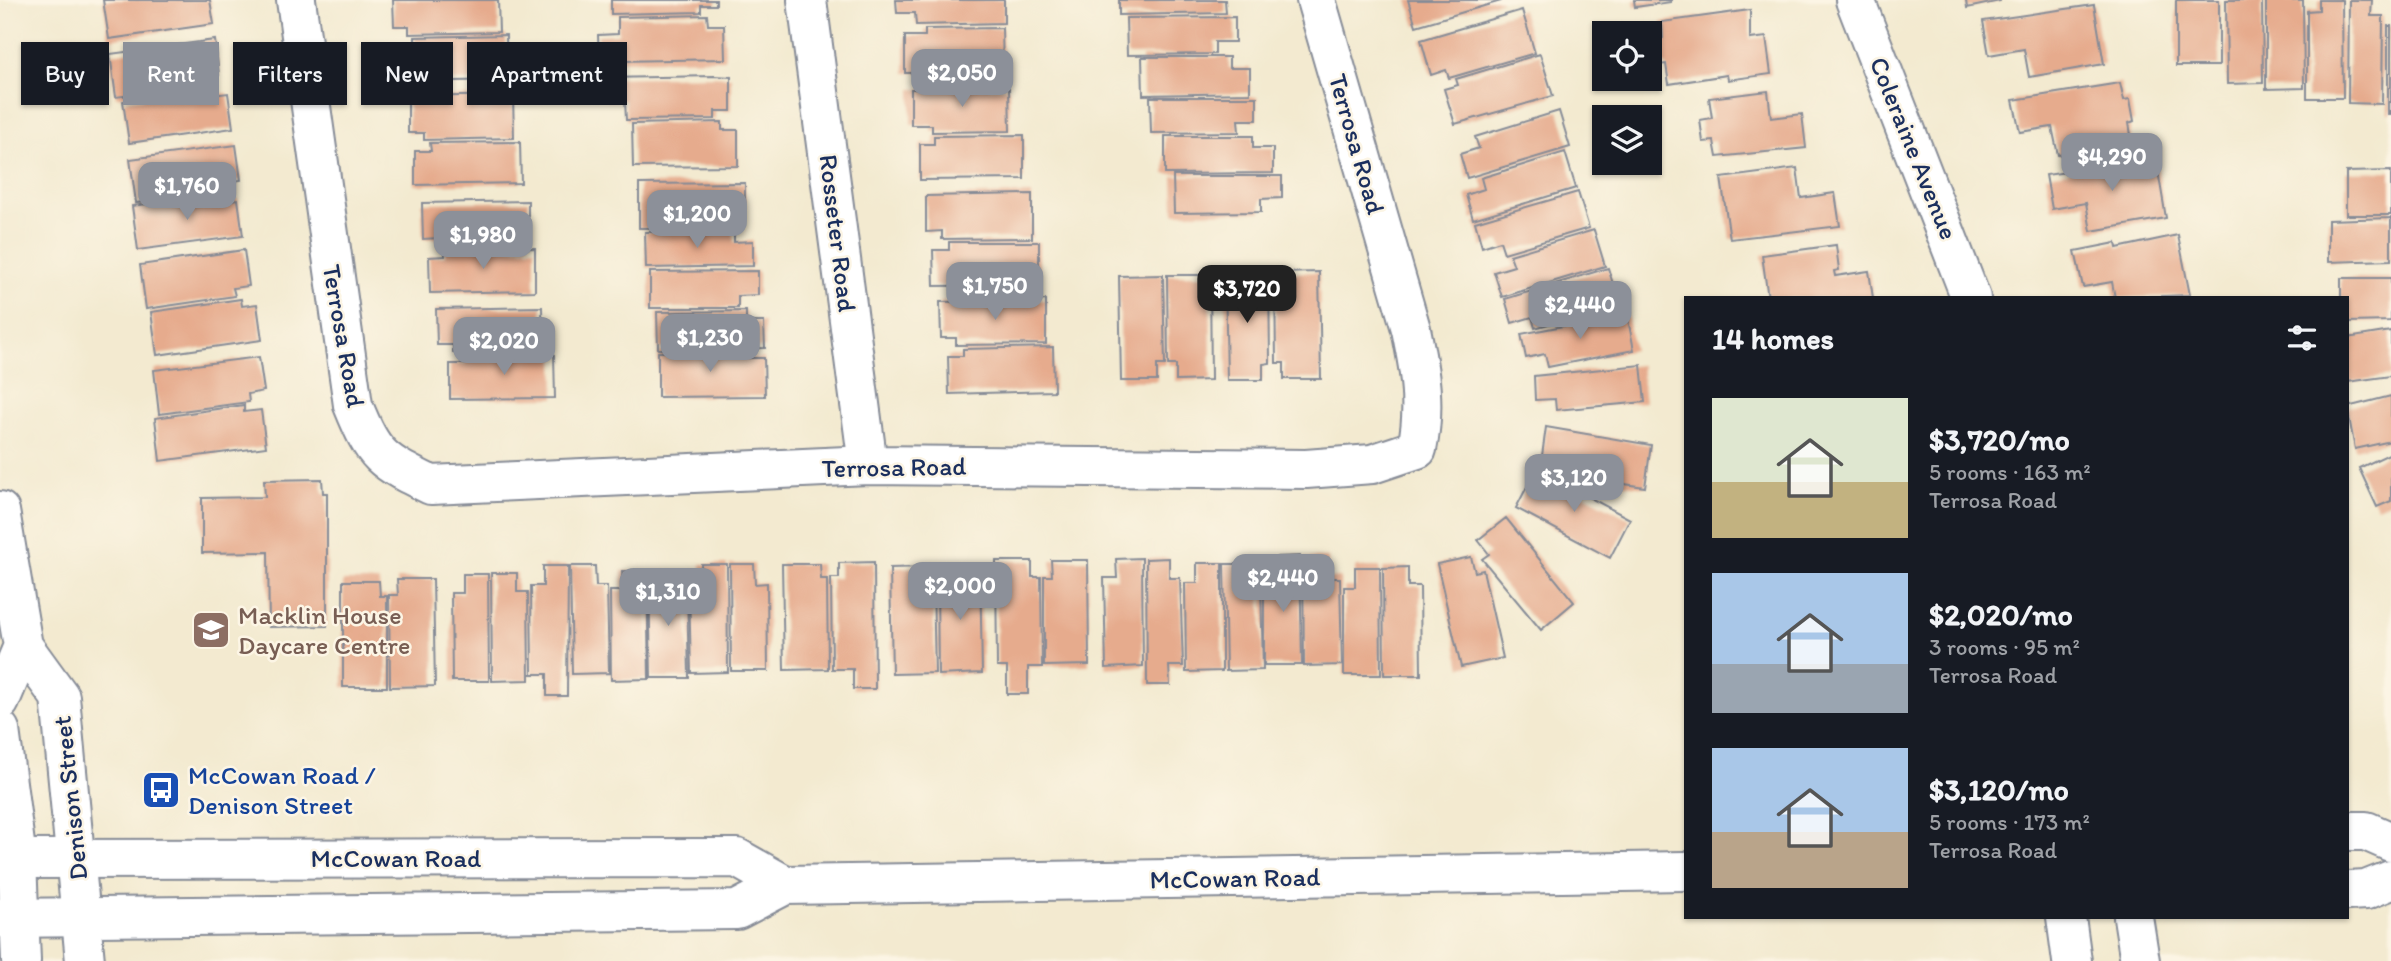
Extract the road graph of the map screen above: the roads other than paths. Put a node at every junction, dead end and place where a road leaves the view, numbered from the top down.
1 (296, 0) edge
2 (807, 0) edge
3 (1316, 0) edge
4 (1855, 0) edge
5 (1970, 296) edge
6 (868, 465) junction
7 (0, 511) edge
8 (23, 646) junction
9 (0, 701) edge
10 (0, 730) edge
11 (2349, 831) edge
12 (2391, 842) edge
13 (76, 858) junction
14 (8, 859) edge
15 (1684, 871) edge
16 (2391, 880) edge
17 (785, 886) junction
18 (2349, 891) edge
19 (10, 918) edge
20 (82, 918) junction
21 (2066, 919) edge
22 (2133, 919) edge
23 (21, 961) edge
24 (85, 961) edge
25 (2072, 961) edge
26 (2140, 961) edge

1 - 6 street, Terrosa Road
2 - 6 street, Rosseter Road
3 - 6 street, Terrosa Road
4 - 5 street, Coleraine Avenue
7 - 8 street, Denison Street
8 - 9 street
8 - 13 street, Denison Street
10 - 14 street
11 - 12 street
13 - 14 street, McCowan Road
13 - 17 street, McCowan Road
13 - 20 street, Denison Street
14 - 19 street
15 - 17 street, McCowan Road
16 - 18 street
17 - 20 street, McCowan Road
19 - 20 street, McCowan Road
19 - 23 street
20 - 24 street, Denison Street
21 - 25 street
22 - 26 street

